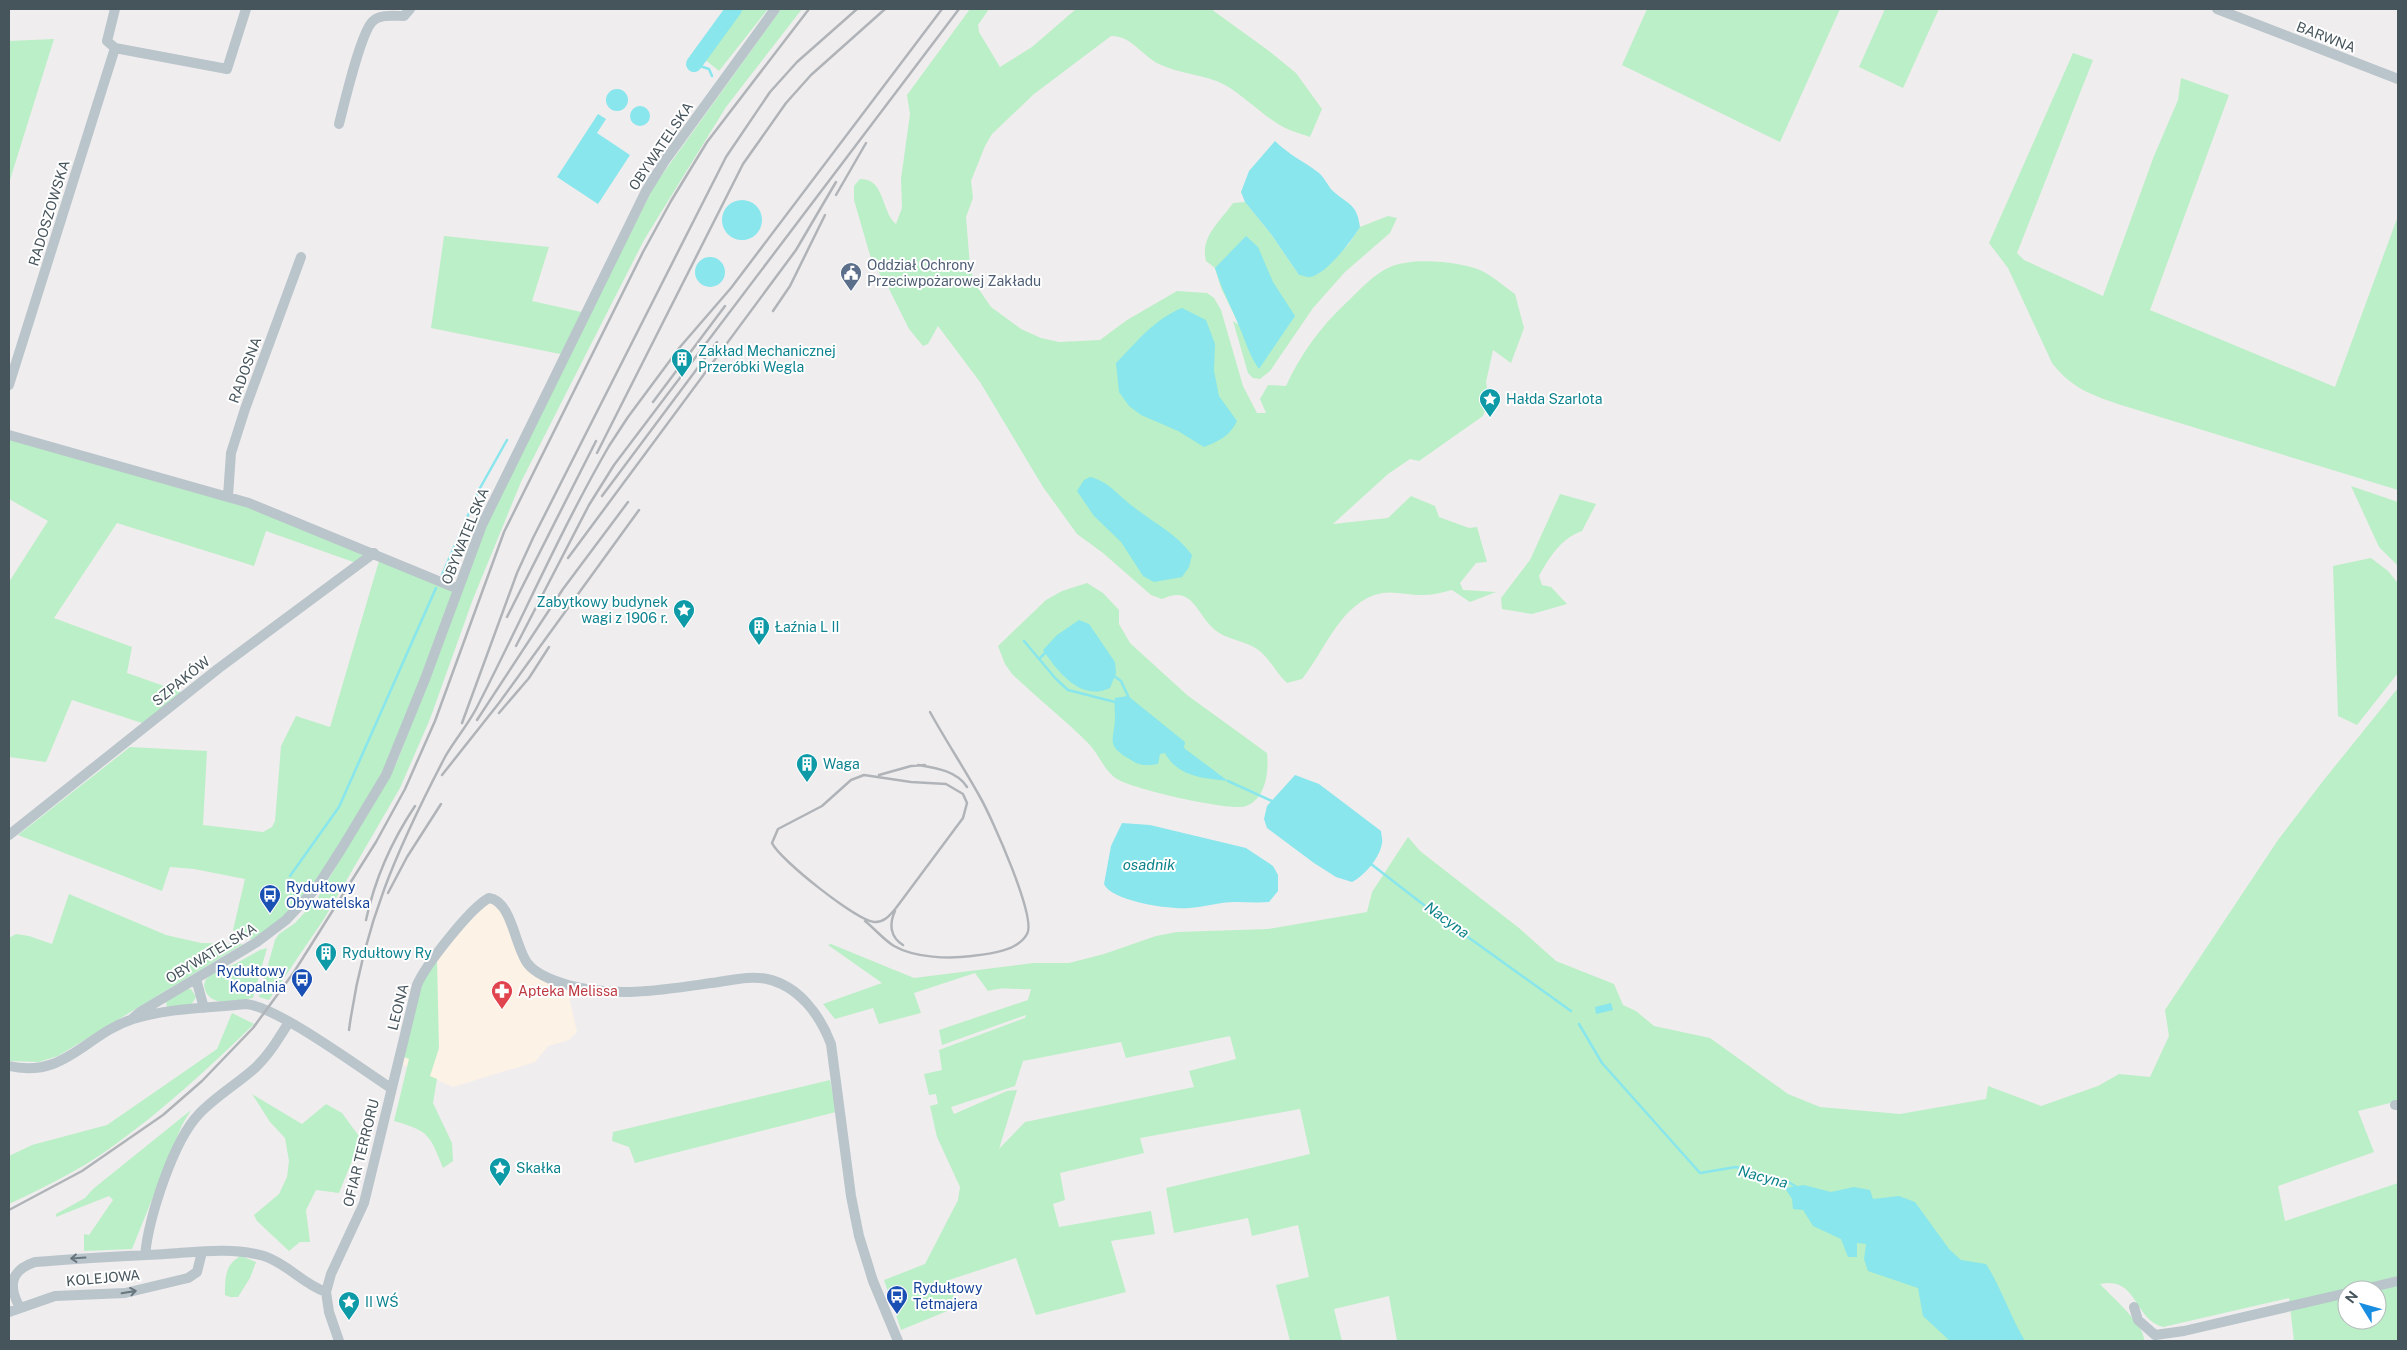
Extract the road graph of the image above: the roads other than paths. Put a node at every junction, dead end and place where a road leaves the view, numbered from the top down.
1 (116, 9) edge
2 (246, 9) edge
3 (410, 9) edge
4 (775, 9) edge
5 (2217, 9) edge
6 (115, 48) junction
7 (2398, 79) edge
8 (339, 124) dead end
9 (301, 258) dead end
10 (9, 385) edge
11 (9, 435) edge
12 (228, 496) junction
13 (374, 553) junction
14 (458, 589) junction
15 (9, 835) edge
16 (196, 979) junction
17 (204, 1008) junction
18 (132, 1019) junction
19 (289, 1022) junction
20 (9, 1066) edge
21 (391, 1088) junction
22 (202, 1252) junction
23 (144, 1255) junction
24 (326, 1292) junction
25 (2337, 1295) edge
26 (19, 1306) junction
27 (2134, 1307) dead end
28 (9, 1312) edge
29 (339, 1341) edge
30 (898, 1341) edge

1 - 6 street, RADOSZOWSKA
2 - 6 street
3 - 8 street
4 - 14 street, OBYWATELSKA
5 - 7 street, BARWNA
6 - 10 street, RADOSZOWSKA
9 - 12 street, RADOSNA
11 - 12 street
12 - 13 street
13 - 14 street
13 - 15 street, SZPAKÓW
14 - 16 street, OBYWATELSKA
16 - 17 street
16 - 18 street, OBYWATELSKA
17 - 18 street, OBYWATELSKA
17 - 19 street, OBYWATELSKA
18 - 20 street, OBYWATELSKA
19 - 21 street, OFIAR TERRORU
19 - 23 street
21 - 24 street, OFIAR TERRORU
21 - 30 street, LEONA
22 - 23 street
22 - 24 street
26 -> 22 street, KOLEJOWA
23 -> 26 street
24 - 29 street, OFIAR TERRORU
25 - 27 street
26 - 28 street, KOLEJOWA

